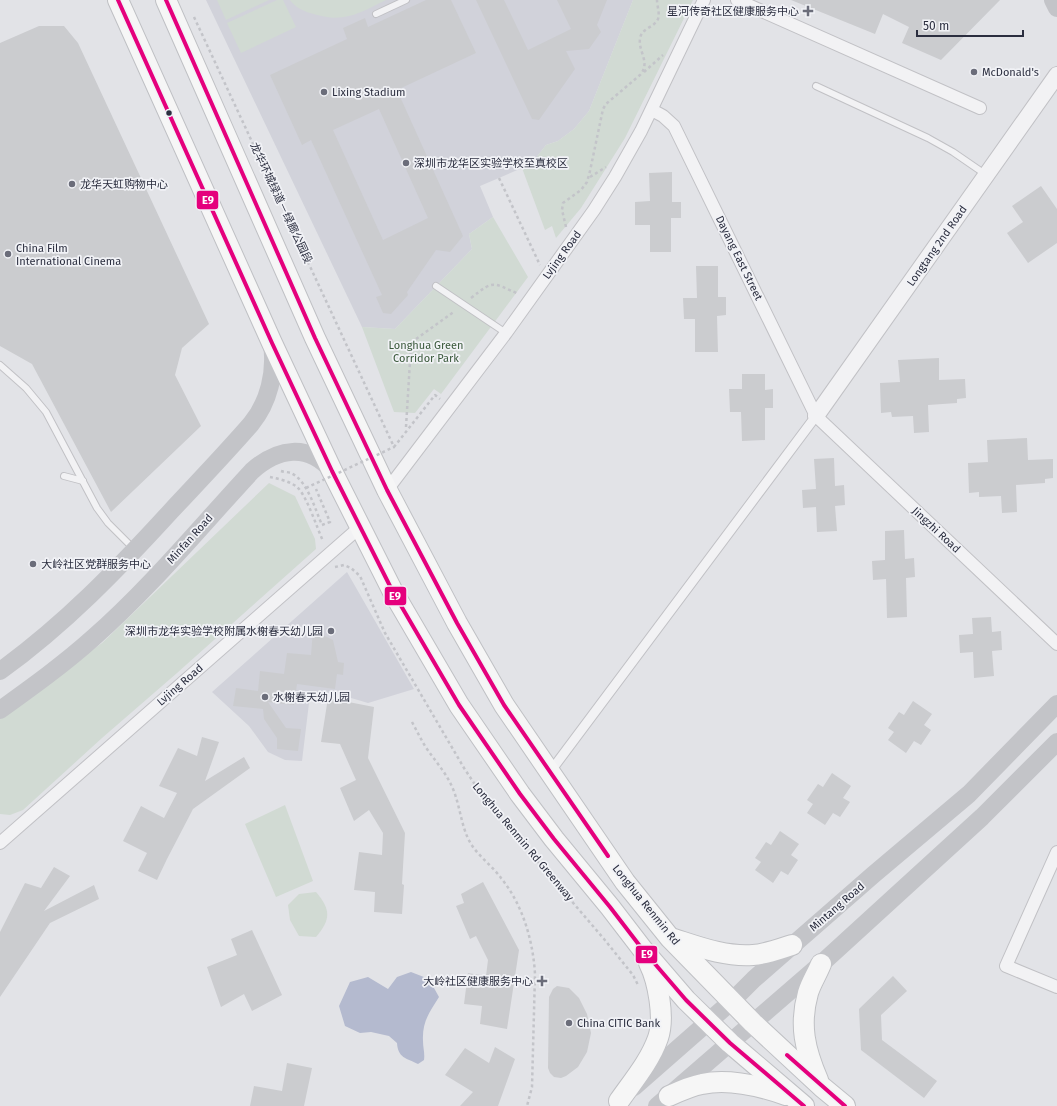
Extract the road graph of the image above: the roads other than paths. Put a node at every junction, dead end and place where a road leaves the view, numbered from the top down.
1 (110, 0) edge
2 (118, 0) edge
3 (166, 0) edge
4 (406, 0) edge
5 (704, 0) edge
6 (1053, 0) edge
7 (745, 2) edge
8 (1057, 8) edge
9 (376, 14) dead end
10 (130, 26) junction
11 (1057, 75) edge
12 (816, 86) dead end
13 (980, 108) dead end
14 (652, 110) junction
15 (987, 175) junction
16 (436, 286) dead end
17 (506, 333) junction
18 (272, 343) junction
19 (0, 365) edge
20 (816, 416) junction
21 (332, 471) junction
22 (64, 476) dead end
23 (83, 481) junction
24 (387, 490) junction
25 (360, 527) junction
26 (135, 550) junction
27 (1057, 644) edge
28 (0, 670) edge
29 (1057, 704) edge
30 (0, 710) edge
31 (1057, 742) edge
32 (550, 772) junction
33 (2, 838) edge
34 (1057, 852) edge
35 (670, 938) junction
36 (792, 945) junction
37 (643, 950) junction
38 (821, 964) junction
39 (1057, 987) edge
40 (732, 1001) junction
41 (708, 1022) junction
42 (753, 1023) junction
43 (730, 1043) junction
44 (822, 1087) junction
45 (663, 1101) edge
46 (616, 1103) edge
47 (800, 1103) edge
48 (845, 1106) edge

1 - 10 main road
2 - 10 main road
3 - 24 main road, Longhua Renmin Rd
4 - 9 lane
5 - 14 street, Lvjing Road
6 - 8 main road
7 - 13 street
10 - 18 main road
11 - 15 street, Longtang 2nd Road
12 - 15 lane
14 - 17 street, Lvjing Road
14 - 20 street, Dayang East Street
15 - 20 street, Longtang 2nd Road
16 - 17 lane
17 - 24 street, Lvjing Road
18 - 21 main road
18 - 26 main road
19 - 23 lane
20 - 27 street, Jingzhi Road
20 - 32 street
21 - 25 main road
21 - 30 main road, Minfan Road
22 - 23 lane
23 - 26 lane
24 - 32 main road, Longhua Renmin Rd
25 - 33 street, Lvjing Road
25 - 37 main road
26 - 28 main road
29 - 36 main road, Mintang Road
31 - 38 main road
32 - 35 main road, Longhua Renmin Rd
34 - 39 street
35 - 36 main road
35 - 40 main road, Longhua Renmin Rd
36 - 40 main road, Mintang Road
37 - 41 main road
37 - 46 main road
38 - 42 main road
38 - 44 main road
40 - 41 main road, Mintang Road
40 - 42 main road, Longhua Renmin Rd
41 - 43 main road
41 - 46 main road, Mintang Road
42 - 43 main road
42 - 44 main road, Longhua Renmin Rd
43 - 45 main road
43 - 47 main road
44 - 48 main road, Longhua Renmin Rd
45 - 47 main road

